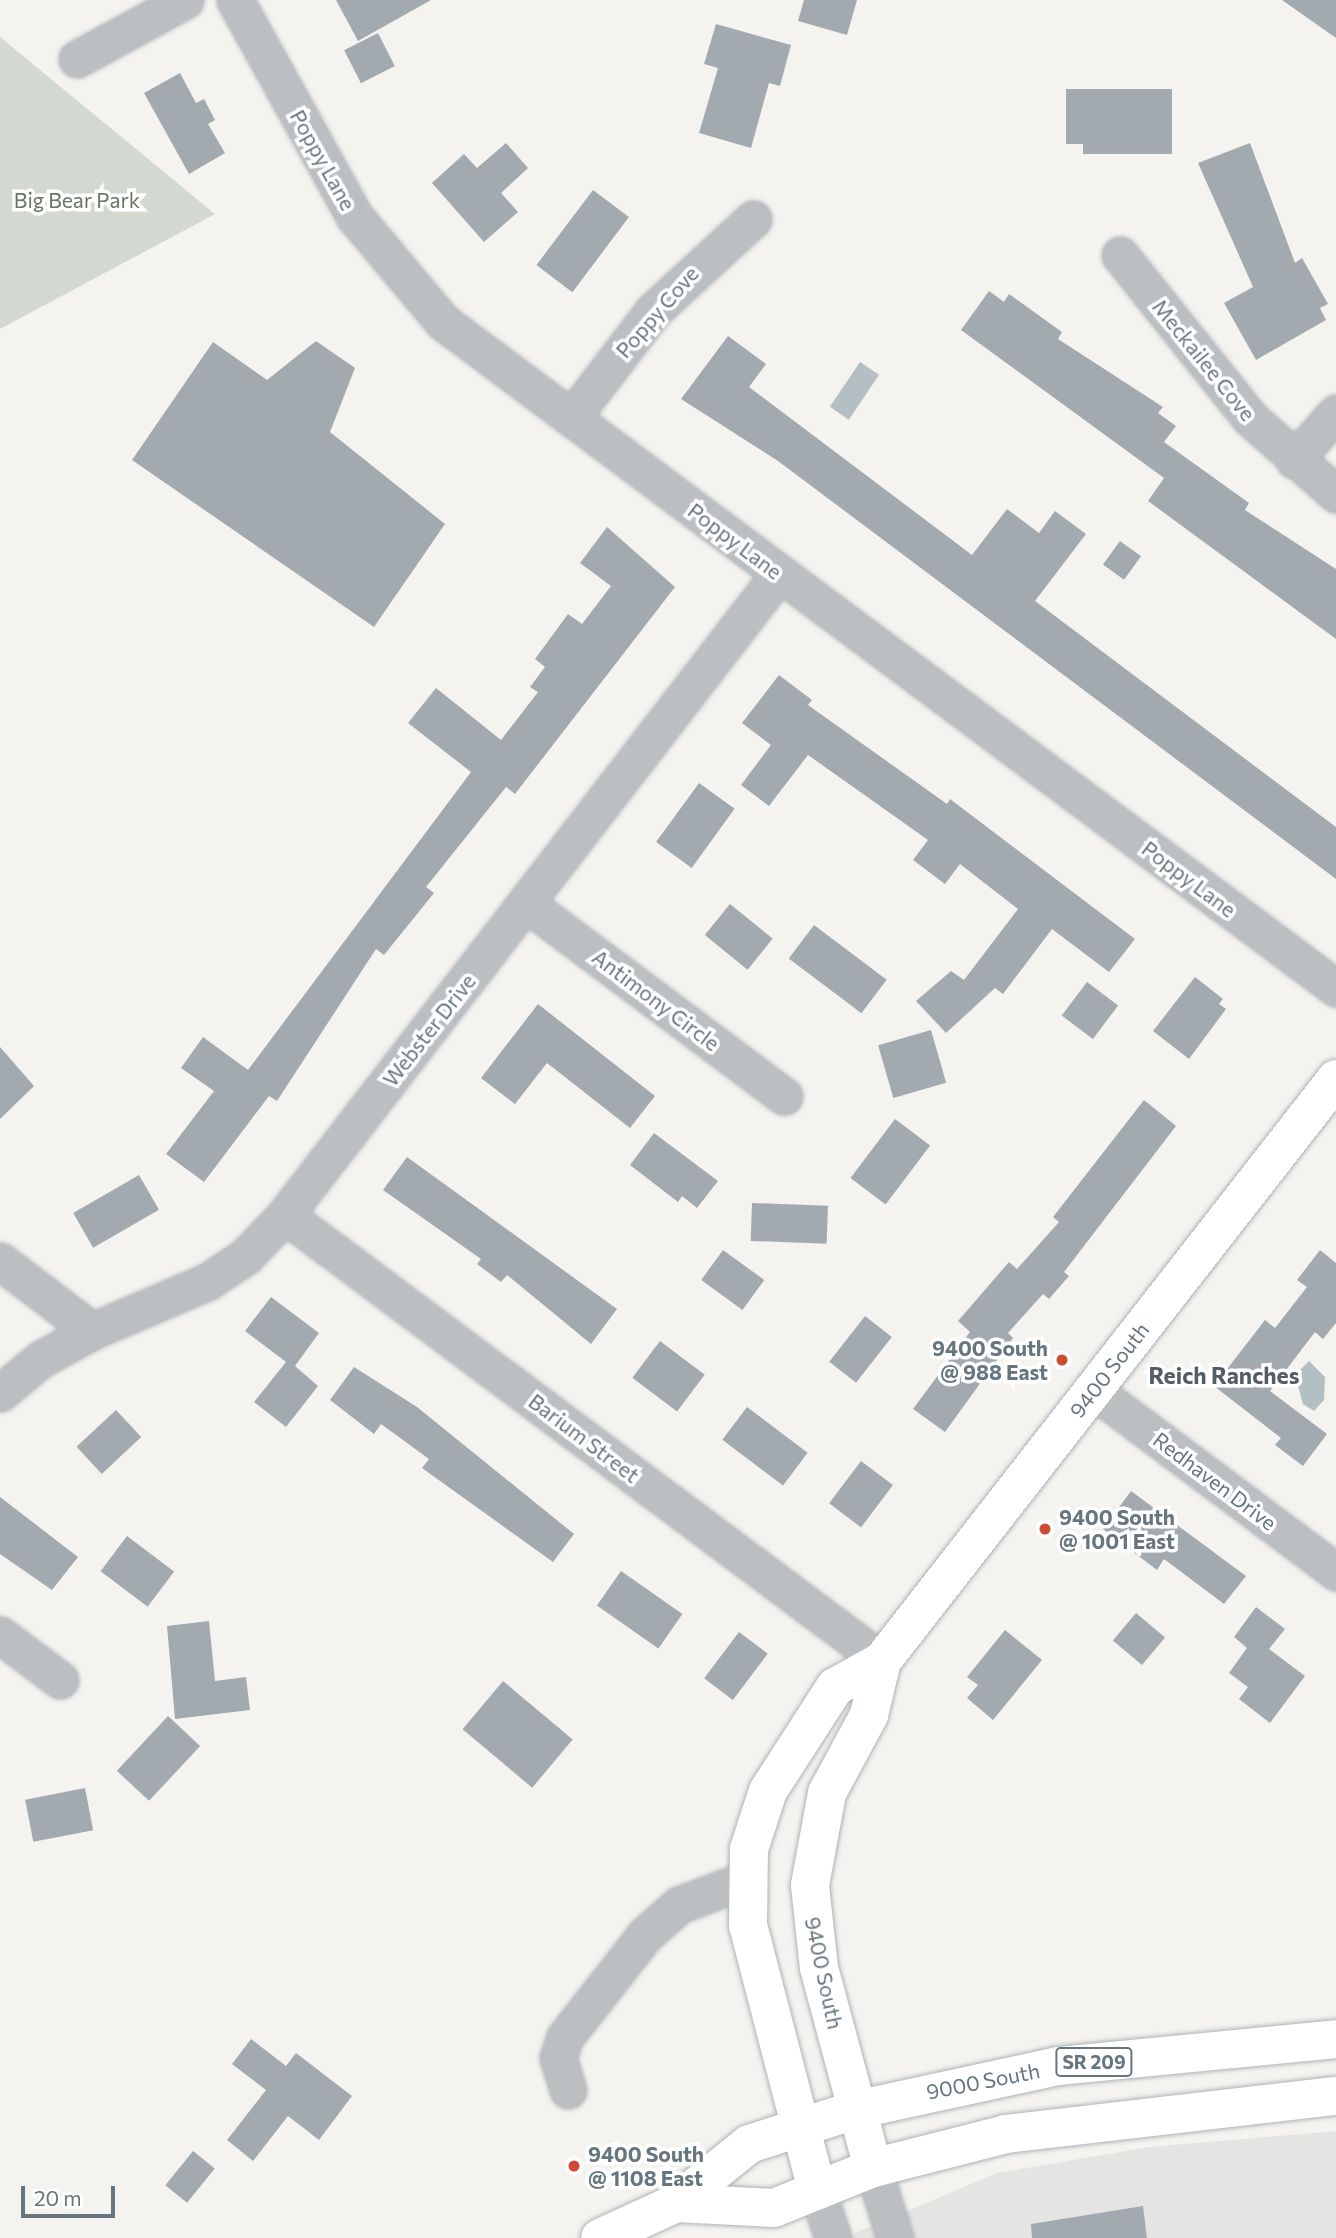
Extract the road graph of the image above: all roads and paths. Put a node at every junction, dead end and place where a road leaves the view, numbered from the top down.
1 (185, 0) edge
2 (235, 0) edge
3 (76, 59) dead end
4 (754, 219) dead end
5 (1120, 255) dead end
6 (1336, 413) edge
7 (572, 418) junction
8 (1294, 460) junction
9 (1336, 494) edge
10 (779, 574) junction
11 (527, 904) junction
12 (1336, 988) edge
13 (1336, 1079) edge
14 (784, 1096) dead end
15 (285, 1215) junction
16 (0, 1261) edge
17 (92, 1331) junction
18 (1093, 1390) junction
19 (0, 1393) edge
20 (1336, 1572) edge
21 (0, 1635) edge
22 (882, 1661) junction
23 (60, 1680) dead end
24 (745, 1880) junction
25 (1336, 2039) edge
26 (568, 2090) dead end
27 (1336, 2096) edge
28 (855, 2109) junction
29 (800, 2126) junction
30 (873, 2168) junction
31 (817, 2190) junction
32 (676, 2203) junction
33 (600, 2238) edge
34 (834, 2238) edge
35 (895, 2238) edge

1 - 3 street
2 - 7 street, Poppy Lane
4 - 7 street, Poppy Cove
5 - 8 street, Meckailee Cove
6 - 8 street
7 - 10 street, Poppy Lane
8 - 9 street, Meckailee Cove
10 - 11 street, Webster Drive
10 - 12 street, Poppy Lane
11 - 14 street, Antimony Circle
11 - 15 street, Webster Drive
13 - 18 main road, 9400 South
15 - 17 street, Webster Drive
15 - 22 street, Barium Street
16 - 17 street
17 - 19 street, Webster Drive
18 - 20 street, Redhaven Drive
18 - 22 main road, 9400 South
21 - 23 street
22 - 24 main road, 9400 South
22 - 28 main road, 9400 South
24 - 26 street
24 - 29 main road, 9400 South
25 - 28 main road, 9000 South / SR 209
27 - 30 main road, SR 209
28 - 29 main road, 9000 South / SR 209
28 - 30 main road, 9400 South
29 - 31 main road, 9400 South
29 - 32 main road, SR 209
30 - 31 main road, SR 209
30 - 35 street
31 - 32 main road, SR 209
31 - 34 street
32 - 33 main road, SR 209

